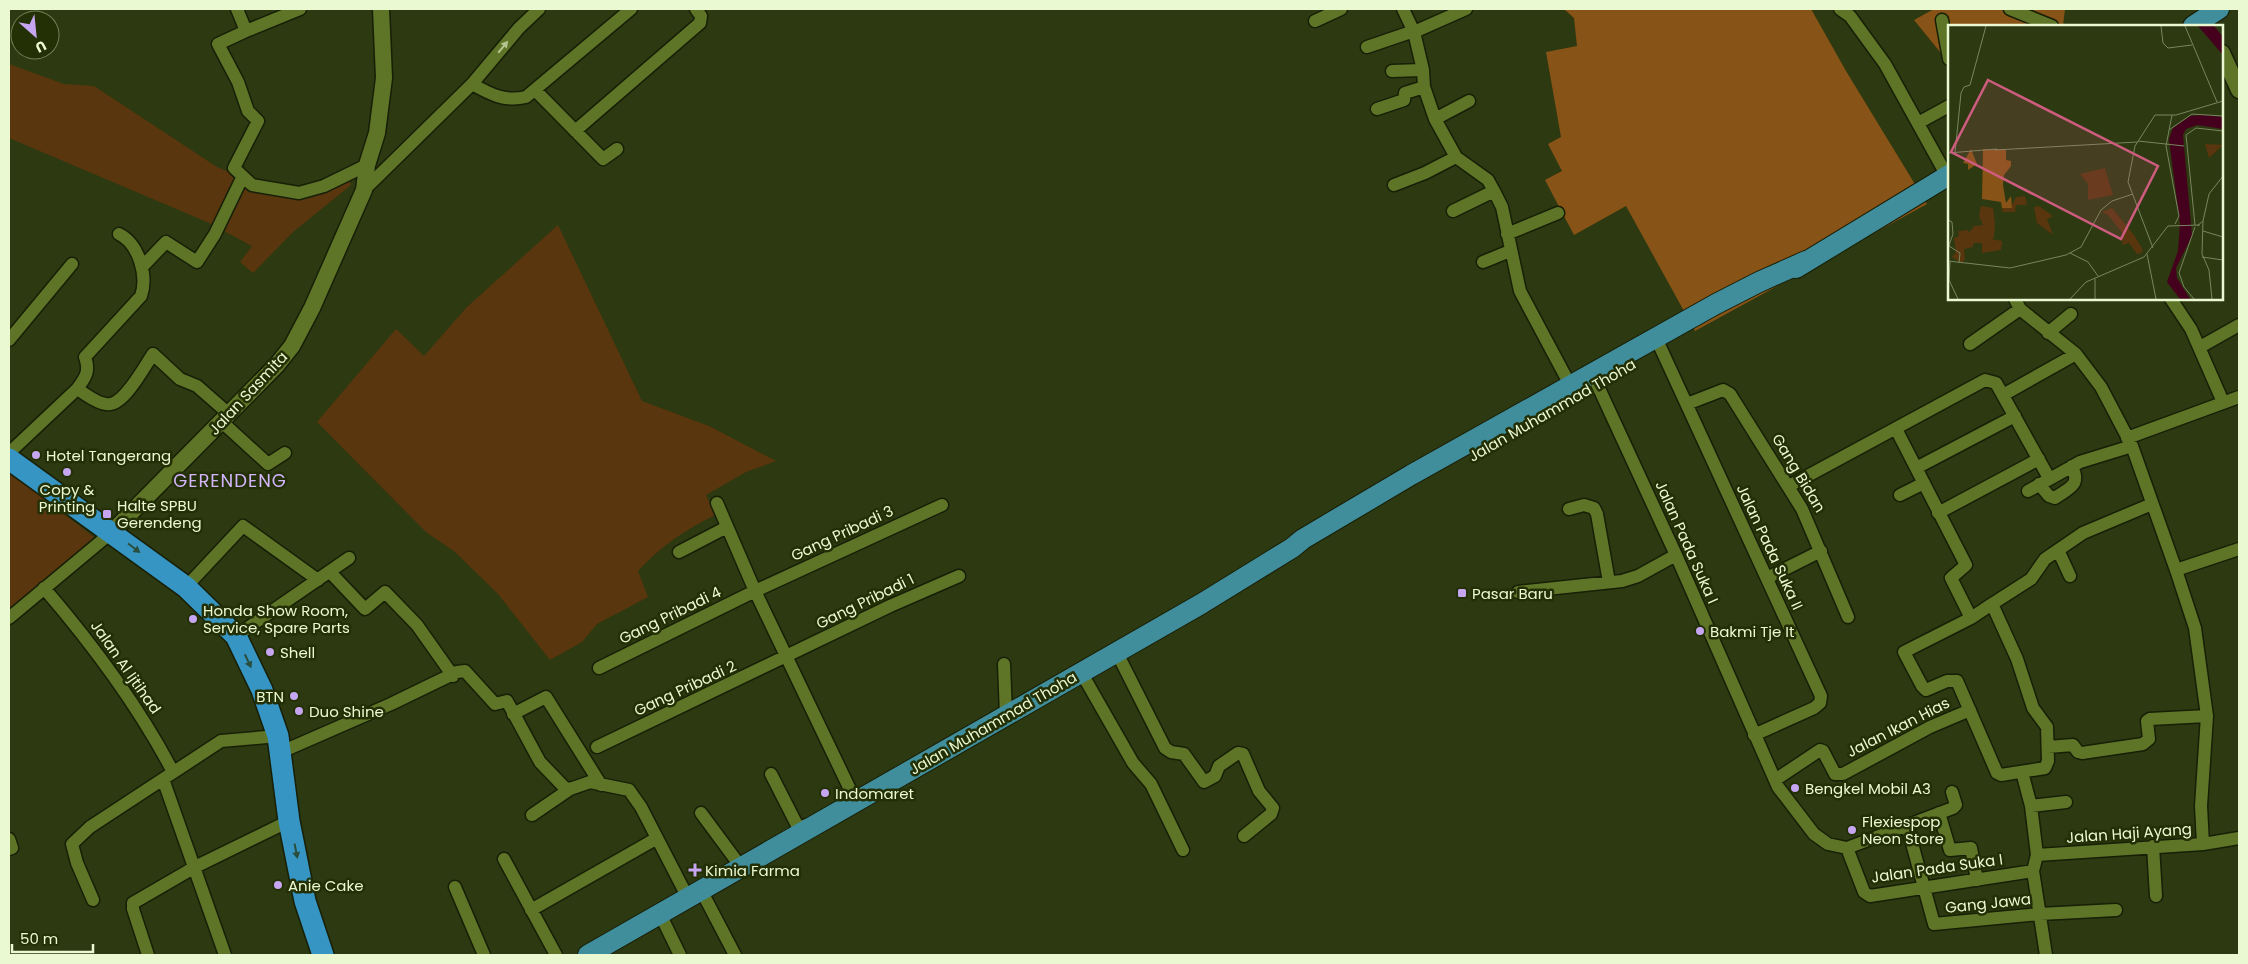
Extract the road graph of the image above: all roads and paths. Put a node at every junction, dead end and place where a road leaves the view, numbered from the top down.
1 (237, 9) edge
2 (300, 9) edge
3 (381, 9) edge
4 (539, 9) edge
5 (631, 9) edge
6 (696, 9) edge
7 (1341, 9) edge
8 (1403, 9) edge
9 (1466, 9) edge
10 (1840, 9) edge
11 (2010, 9) edge
12 (1942, 20) dead end
13 (1315, 21) dead end
14 (2050, 25) edge
15 (246, 31) junction
16 (1414, 32) junction
17 (1367, 47) dead end
18 (1948, 53) edge
19 (2223, 55) edge
20 (1423, 70) junction
21 (1392, 72) dead end
22 (472, 84) junction
23 (1424, 87) junction
24 (535, 90) junction
25 (2239, 90) edge
26 (1470, 101) dead end
27 (1948, 107) edge
28 (1377, 109) dead end
29 (1435, 120) junction
30 (1918, 123) junction
31 (575, 131) junction
32 (617, 149) dead end
33 (1456, 157) junction
34 (366, 176) junction
35 (1948, 176) edge
36 (242, 178) junction
37 (1394, 185) dead end
38 (1494, 191) junction
39 (1454, 211) dead end
40 (1558, 212) dead end
41 (119, 234) dead end
42 (1507, 234) junction
43 (1510, 251) junction
44 (1483, 262) dead end
45 (72, 264) dead end
46 (142, 267) junction
47 (2172, 300) edge
48 (2018, 304) edge
49 (2071, 314) dead end
50 (2239, 325) edge
51 (2048, 333) junction
52 (9, 340) edge
53 (1658, 343) junction
54 (1970, 344) dead end
55 (2200, 347) junction
56 (2076, 354) junction
57 (1597, 384) junction
58 (78, 389) junction
59 (1573, 391) junction
60 (2003, 395) junction
61 (2239, 396) edge
62 (2223, 402) junction
63 (1687, 404) junction
64 (2015, 416) junction
65 (225, 418) junction
66 (1896, 429) junction
67 (2129, 442) junction
68 (285, 452) dead end
69 (9, 453) edge
70 (9, 459) edge
71 (2039, 459) junction
72 (1918, 466) junction
73 (2072, 466) junction
74 (2044, 481) junction
75 (1924, 483) junction
76 (1790, 486) junction
77 (2028, 491) dead end
78 (1900, 495) dead end
79 (717, 503) dead end
80 (2152, 504) junction
81 (942, 505) dead end
82 (1569, 509) dead end
83 (1938, 513) junction
84 (727, 527) junction
85 (112, 532) junction
86 (2239, 549) edge
87 (1821, 550) junction
88 (2058, 550) junction
89 (680, 552) dead end
90 (1676, 555) junction
91 (350, 558) dead end
92 (2176, 570) junction
93 (330, 572) junction
94 (959, 576) dead end
95 (2070, 576) dead end
96 (1768, 578) junction
97 (318, 580) junction
98 (1609, 582) junction
99 (186, 587) junction
100 (44, 588) junction
101 (755, 591) junction
102 (1518, 592) dead end
103 (1992, 604) junction
104 (1848, 617) dead end
105 (9, 618) edge
106 (1971, 618) junction
107 (236, 636) junction
108 (1116, 651) junction
109 (787, 657) junction
110 (1004, 664) dead end
111 (599, 668) dead end
112 (1081, 672) junction
113 (453, 676) junction
114 (1970, 710) junction
115 (514, 714) junction
116 (1006, 715) junction
117 (2207, 716) junction
118 (1754, 735) junction
119 (279, 744) junction
120 (597, 747) dead end
121 (2048, 747) junction
122 (2022, 772) junction
123 (771, 774) dead end
124 (168, 776) junction
125 (1775, 780) junction
126 (601, 785) junction
127 (570, 789) junction
128 (1952, 792) dead end
129 (856, 802) junction
130 (2066, 802) dead end
131 (2031, 806) junction
132 (701, 813) dead end
133 (1940, 814) junction
134 (532, 815) dead end
135 (289, 821) junction
136 (1907, 825) junction
137 (810, 828) junction
138 (1244, 836) dead end
139 (2239, 838) edge
140 (657, 841) junction
141 (2203, 844) junction
142 (2153, 846) junction
143 (1847, 848) junction
144 (1183, 850) dead end
145 (2037, 855) junction
146 (504, 859) dead end
147 (195, 866) junction
148 (741, 867) junction
149 (2033, 871) junction
150 (1977, 880) junction
151 (455, 887) dead end
152 (1926, 888) junction
153 (695, 894) junction
154 (2156, 896) dead end
155 (93, 900) dead end
156 (531, 910) junction
157 (2116, 910) dead end
158 (660, 914) junction
159 (2040, 914) junction
160 (148, 955) edge
161 (225, 955) edge
162 (323, 955) edge
163 (484, 955) edge
164 (556, 955) edge
165 (588, 955) edge
166 (680, 955) edge
167 (735, 955) edge
168 (2046, 955) edge

1 - 15 street
2 - 15 street
3 - 34 street, Jalan Sasmita
22 -> 4 street
5 - 24 street
6 - 31 street
7 - 13 street
8 - 16 street
9 - 16 street
10 - 30 street
11 - 14 street
12 - 18 street
15 - 36 street
16 - 17 street
16 - 20 street
19 - 25 street
20 - 21 street
20 - 23 street
22 - 24 street
22 - 34 street
23 - 28 street
23 - 29 street
24 - 31 street
26 - 29 street
27 - 30 street
29 - 33 street
30 - 35 street
31 - 32 street
33 - 37 street
33 - 38 street
34 - 36 street
34 - 65 street, Jalan Sasmita
35 - 53 main road, Jalan Muhammad Thoha
36 - 46 street
38 - 39 street
38 - 42 street
40 - 42 street
41 - 46 street
42 - 43 street
43 - 44 street
43 - 59 street
45 - 52 street
46 - 58 street
47 - 55 street
48 - 51 street
48 - 54 street
49 - 51 street
50 - 55 street
51 - 56 street
53 - 57 main road, Jalan Muhammad Thoha
53 - 59 main road, Jalan Muhammad Thoha
53 - 63 street, Jalan Pada Suka II
55 - 62 street
56 - 60 street
56 - 67 street
57 - 59 main road, Jalan Muhammad Thoha
57 - 90 street, Jalan Pada Suka I
58 - 65 street
58 - 69 street
59 - 108 main road, Jalan Muhammad Thoha
60 - 64 street
60 - 66 street
61 - 62 street
62 - 67 street
63 - 76 street, Gang Bidan
63 - 96 street, Jalan Pada Suka II
64 - 71 street
64 - 72 street
65 - 68 street
65 - 85 street, Jalan Sasmita
66 - 72 street
66 - 76 street
67 - 73 street
67 - 80 street
70 - 85 highway
71 - 74 street
71 - 83 street
72 - 75 street
73 - 74 street
73 - 74 street
74 - 77 street
75 - 78 street
75 - 83 street
76 - 87 street, Gang Bidan
79 - 84 street
80 - 88 street
80 - 92 street
81 - 101 street, Gang Pribadi 3
82 - 98 street
83 - 106 street
84 - 89 street
84 - 101 street
85 -> 99 highway
85 - 100 street, Jalan Sasmita
86 - 92 street
87 - 96 street
87 - 104 street, Gang Bidan
88 - 95 street
88 - 103 street
90 - 98 street
90 - 118 street, Jalan Pada Suka I
91 - 93 street
92 - 117 street
93 - 97 street
93 - 113 street
94 - 109 street, Gang Pribadi 1
96 - 118 street, Jalan Pada Suka II
97 - 99 street
97 - 107 street
98 - 102 street
99 - 107 highway
100 - 105 street, Jalan Sasmita
100 - 124 street, Jalan Al Ijtihad
101 - 109 street
101 - 111 street, Gang Pribadi 4
103 - 106 street
103 - 121 street
106 - 114 street
107 -> 119 highway
108 - 112 main road, Jalan Muhammad Thoha
108 - 138 street
109 - 120 street, Gang Pribadi 2
109 - 129 street
110 - 116 street
112 - 116 main road, Jalan Muhammad Thoha
112 - 144 street
113 - 115 street
113 - 119 street
114 - 122 street
114 - 125 street, Jalan Ikan Hias
115 - 126 street
115 - 127 street
116 - 129 main road, Jalan Muhammad Thoha
117 - 121 street
117 - 141 street
118 - 125 street, Jalan Pada Suka I
119 - 124 street
119 - 135 highway
121 - 122 street
122 - 131 street
123 - 137 street
124 - 147 street, Jalan Al Ijtihad
124 - 155 street
125 - 143 street, Jalan Pada Suka I
126 - 127 street
126 - 140 street
127 - 134 street
128 - 133 street
129 - 137 main road, Jalan Muhammad Thoha
130 - 131 street
131 - 145 street
132 - 148 street
133 - 136 street
133 - 150 street
135 - 147 street
135 -> 162 highway
136 - 143 street
136 - 152 street
137 - 148 main road, Jalan Muhammad Thoha
139 - 141 street, Jalan Haji Ayang
140 - 153 street
140 - 156 street
141 - 142 street, Jalan Haji Ayang
142 - 145 street, Jalan Haji Ayang
142 - 154 street
143 - 152 street, Jalan Pada Suka I
145 - 149 street
146 - 156 street
147 - 160 street
147 - 161 street, Jalan Al Ijtihad
148 - 153 main road, Jalan Muhammad Thoha
149 - 150 street, Jalan Pada Suka I
149 - 159 street
150 - 152 street, Jalan Pada Suka I
151 - 163 street
152 - 159 street, Gang Jawa
153 - 158 main road, Jalan Muhammad Thoha
153 - 167 street
156 - 164 street
157 - 159 street, Gang Jawa
158 - 165 main road, Jalan Muhammad Thoha
158 - 166 street
159 - 168 street

